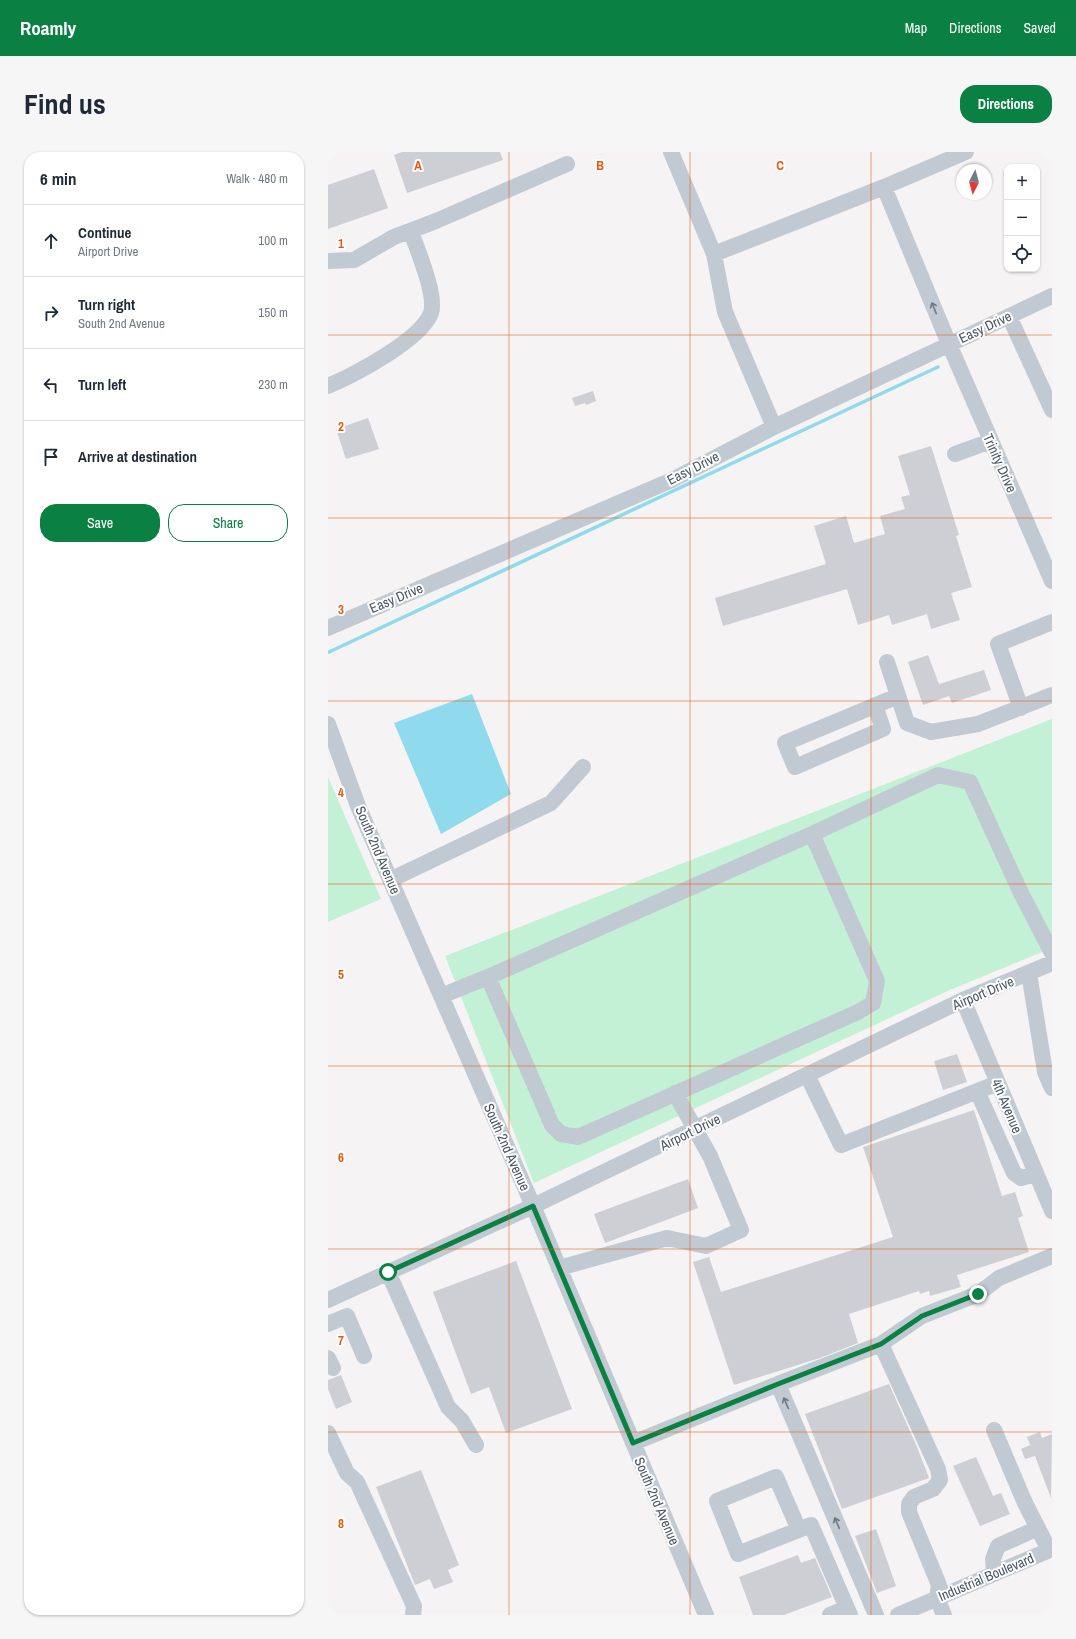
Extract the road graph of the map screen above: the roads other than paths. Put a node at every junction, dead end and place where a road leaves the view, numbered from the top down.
1 (671, 152) edge
2 (958, 154) edge
3 (567, 164) dead end
4 (884, 187) junction
5 (411, 231) junction
6 (714, 254) junction
7 (328, 261) edge
8 (1052, 296) edge
9 (1009, 316) junction
10 (949, 344) junction
11 (328, 386) edge
12 (1052, 410) edge
13 (774, 427) junction
14 (991, 441) junction
15 (955, 454) dead end
16 (1052, 581) edge
17 (1052, 622) edge
18 (328, 628) edge
19 (887, 662) dead end
20 (1052, 695) edge
21 (898, 696) junction
22 (875, 705) junction
23 (1021, 708) junction
24 (328, 724) edge
25 (583, 767) dead end
26 (812, 834) junction
27 (390, 880) junction
28 (1052, 953) edge
29 (1052, 963) edge
30 (1029, 973) junction
31 (488, 977) junction
32 (441, 996) junction
33 (963, 1000) junction
34 (807, 1075) junction
35 (998, 1083) junction
36 (1052, 1088) edge
37 (977, 1091) junction
38 (675, 1093) junction
39 (695, 1130) junction
40 (1036, 1174) junction
41 (533, 1206) junction
42 (1052, 1211) edge
43 (1052, 1256) edge
44 (559, 1268) junction
45 (388, 1272) junction
46 (328, 1300) edge
47 (328, 1324) edge
48 (881, 1344) junction
49 (364, 1356) dead end
50 (778, 1384) junction
51 (994, 1430) dead end
52 (328, 1433) edge
53 (633, 1443) junction
54 (476, 1445) dead end
55 (1038, 1528) junction
56 (799, 1530) junction
57 (1051, 1550) edge
58 (994, 1574) junction
59 (937, 1598) junction
60 (848, 1611) edge
61 (413, 1615) edge
62 (706, 1615) edge
63 (830, 1615) edge
64 (876, 1615) edge
65 (898, 1615) edge
66 (944, 1615) edge

1 - 6 street
2 - 4 street
3 - 5 street
4 - 6 street
10 -> 4 street, Trinity Drive
5 - 7 street
5 - 11 street
6 - 13 street
8 - 9 street, Easy Drive
9 - 10 street, Easy Drive
9 - 12 street
10 - 13 street, Easy Drive
10 - 14 street, Trinity Drive
13 - 18 street, Easy Drive
14 - 15 street
14 - 16 street, Trinity Drive
17 - 23 street
19 - 21 street
20 - 23 street
21 - 22 street
21 - 23 street
22 - 22 street
24 - 27 street, South 2nd Avenue
25 - 27 street
26 - 28 street
26 - 31 street
26 - 38 street
27 - 32 street, South 2nd Avenue
29 - 30 street, Airport Drive
30 - 33 street, Airport Drive
30 - 36 street
31 - 32 street
31 - 38 street
32 - 41 street, South 2nd Avenue
33 - 34 street, Airport Drive
33 - 35 street, 4th Avenue
34 - 37 street
34 - 39 street, Airport Drive
35 - 37 street
35 - 40 street, 4th Avenue
37 - 40 street
38 - 39 street
39 - 41 street, Airport Drive
39 - 44 street
40 - 42 street, 4th Avenue
41 - 44 street, South 2nd Avenue
41 - 45 street, Airport Drive
43 - 48 street
44 - 53 street, South 2nd Avenue
45 - 46 street, Airport Drive
45 - 54 street
47 - 49 street
48 - 50 street
48 - 59 street
50 - 53 street
64 -> 50 street
51 - 55 street
52 - 61 street
53 - 62 street, South 2nd Avenue
55 - 57 street
55 - 58 street
56 - 56 street
56 - 60 street
57 - 58 street, Industrial Boulevard
58 - 59 street, Industrial Boulevard
59 - 65 street, Industrial Boulevard
59 - 66 street
60 - 63 street

